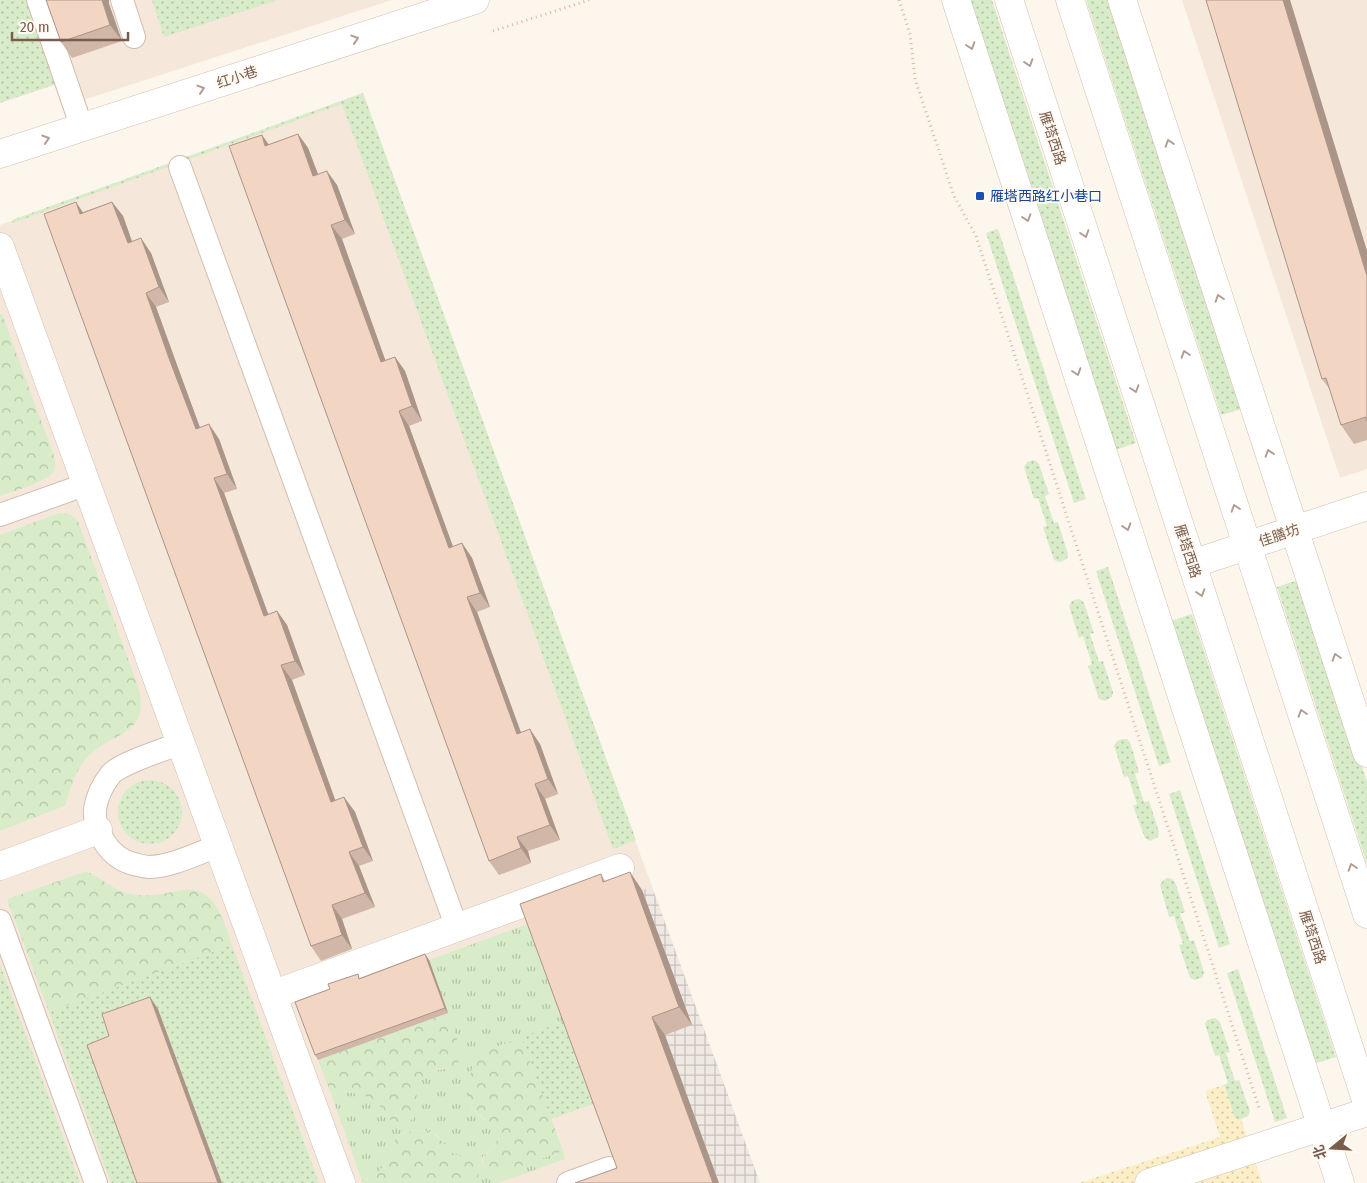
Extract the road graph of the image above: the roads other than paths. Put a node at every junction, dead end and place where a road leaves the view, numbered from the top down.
1 (38, 0) edge
2 (122, 0) edge
3 (475, 0) edge
4 (956, 0) edge
5 (1009, 0) edge
6 (1070, 0) edge
7 (1122, 0) edge
8 (134, 37) dead end
9 (82, 128) junction
10 (0, 154) edge
11 (180, 167) dead end
12 (0, 247) edge
13 (86, 484) junction
14 (1367, 506) edge
15 (0, 515) edge
16 (1294, 530) junction
17 (1248, 546) junction
18 (1192, 564) junction
19 (181, 743) junction
20 (1367, 753) edge
21 (98, 830) junction
22 (218, 846) junction
23 (0, 866) edge
24 (620, 868) dead end
25 (1367, 914) edge
26 (0, 921) edge
27 (456, 928) junction
28 (272, 995) junction
29 (1367, 1103) edge
30 (1367, 1112) edge
31 (1322, 1127) junction
32 (609, 1168) edge
33 (96, 1183) edge
34 (341, 1183) edge
35 (568, 1183) edge
36 (1148, 1183) edge
37 (1340, 1183) edge

1 - 9 lane
2 - 8 lane
9 -> 3 street, 红小巷
4 -> 31 street
5 -> 18 street, 雁塔西路
17 -> 6 street
16 -> 7 street
10 -> 9 street, 红小巷
11 - 27 lane
12 - 13 street
13 - 15 lane
13 - 19 street
14 - 16 street, 佳膳坊
16 - 17 street, 佳膳坊
20 -> 16 street
17 - 18 street, 佳膳坊
25 -> 17 street
18 -> 29 street, 雁塔西路
19 - 21 lane
19 - 22 street
21 - 22 lane
21 - 23 street
22 - 28 street
24 - 27 street
26 - 33 lane
27 - 28 street
28 - 34 street
30 - 31 street
31 - 36 street
31 - 37 street
32 - 35 lane

